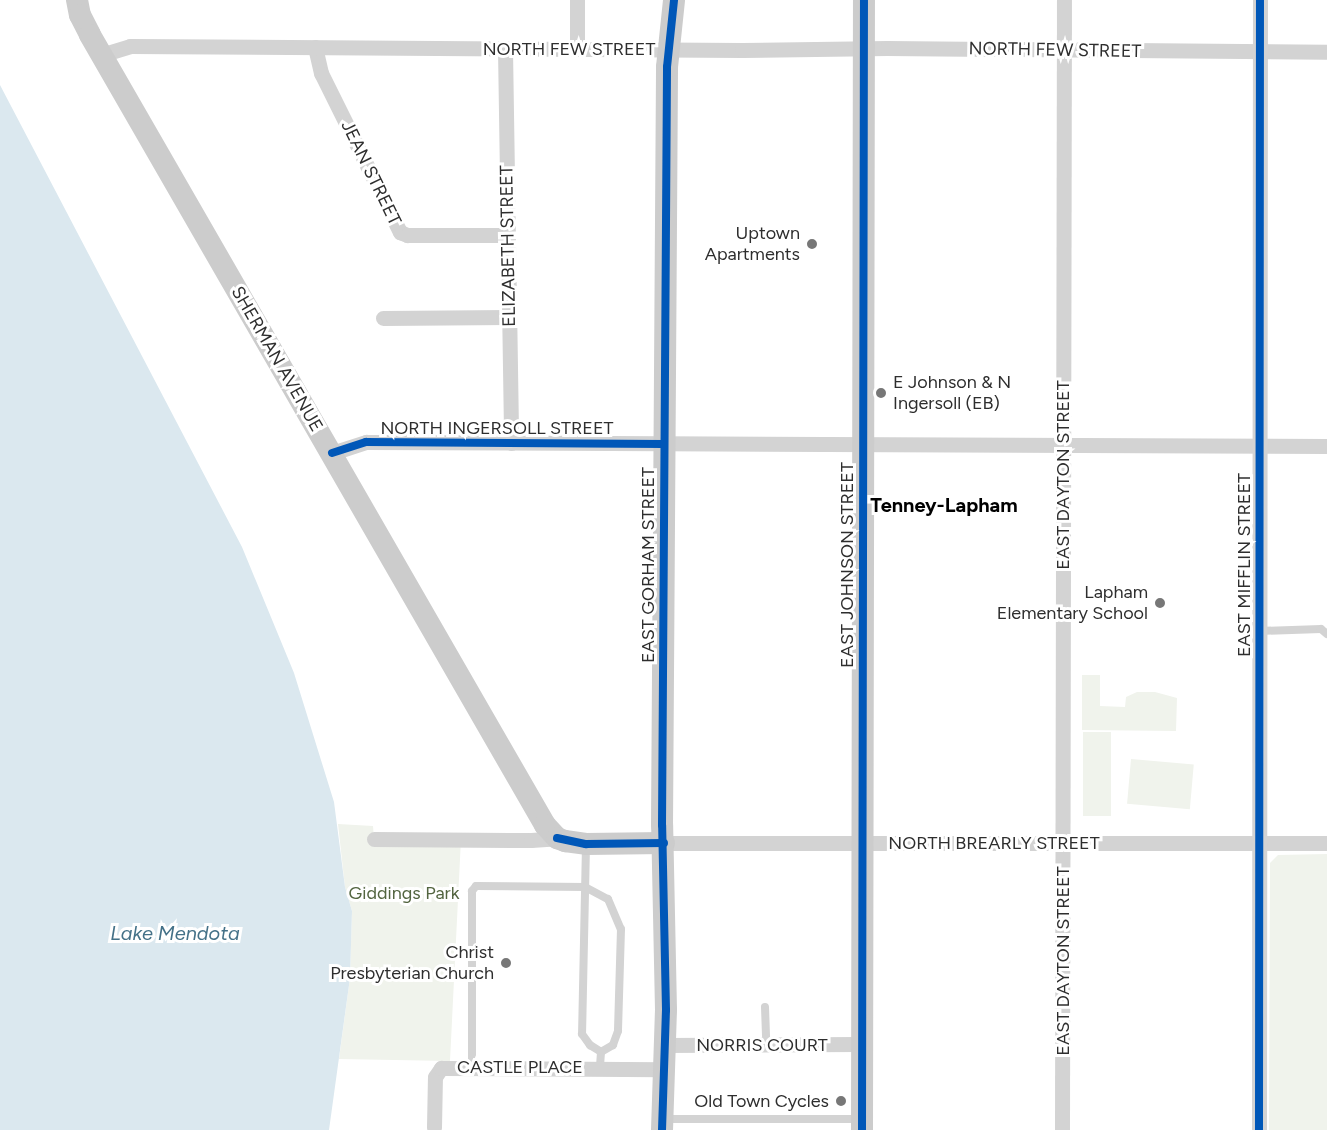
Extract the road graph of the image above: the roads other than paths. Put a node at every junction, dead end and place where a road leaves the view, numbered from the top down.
1 (77, 0) edge
2 (577, 0) edge
3 (674, 0) edge
4 (864, 0) edge
5 (1064, 0) edge
6 (1260, 0) edge
7 (315, 47) junction
8 (505, 48) junction
9 (865, 48) junction
10 (577, 49) junction
11 (668, 50) junction
12 (1064, 51) junction
13 (1260, 52) junction
14 (1327, 52) edge
15 (102, 55) junction
16 (508, 235) junction
17 (509, 317) junction
18 (383, 318) dead end
19 (511, 443) junction
20 (664, 444) junction
21 (862, 445) junction
22 (1063, 445) junction
23 (1259, 446) junction
24 (1327, 446) edge
25 (332, 453) junction
26 (1259, 631) junction
27 (1327, 634) edge
28 (557, 837) junction
29 (374, 839) dead end
30 (664, 843) junction
31 (864, 843) junction
32 (1063, 843) junction
33 (1259, 843) junction
34 (1327, 843) edge
35 (586, 844) junction
36 (585, 887) junction
37 (765, 1007) dead end
38 (860, 1044) junction
39 (664, 1045) junction
40 (766, 1045) junction
41 (601, 1052) junction
42 (472, 1067) junction
43 (600, 1068) junction
44 (663, 1069) junction
45 (861, 1124) edge
46 (663, 1125) edge
47 (434, 1127) dead end
48 (1062, 1130) edge
49 (1258, 1130) edge

1 - 15 main road, SHERMAN AVENUE
2 - 10 street
3 - 11 main road, EAST GORHAM STREET
4 - 9 main road, EAST JOHNSON STREET
5 - 12 street, EAST DAYTON STREET
6 - 13 street, EAST MIFFLIN STREET
7 - 8 street, NORTH FEW STREET
7 - 15 street, NORTH FEW STREET
7 - 16 street, JEAN STREET
8 - 10 street, NORTH FEW STREET
8 - 16 street, ELIZABETH STREET
9 - 11 street, NORTH FEW STREET
9 - 12 street, NORTH FEW STREET
9 - 21 main road, EAST JOHNSON STREET
10 - 11 street, NORTH FEW STREET
11 - 20 main road, EAST GORHAM STREET
12 - 13 street, NORTH FEW STREET
12 - 22 street, EAST DAYTON STREET
13 - 14 street, NORTH FEW STREET
13 - 23 street, EAST MIFFLIN STREET
15 - 25 main road, SHERMAN AVENUE
16 - 17 street, ELIZABETH STREET
17 - 18 street
17 - 19 street, ELIZABETH STREET
19 - 20 street, NORTH INGERSOLL STREET
19 - 25 street, NORTH INGERSOLL STREET
20 - 21 street, NORTH INGERSOLL STREET
20 - 30 main road, EAST GORHAM STREET
21 - 22 street, NORTH INGERSOLL STREET
21 - 31 main road, EAST JOHNSON STREET
22 - 23 street, NORTH INGERSOLL STREET
22 - 32 street, EAST DAYTON STREET
23 - 24 street, NORTH INGERSOLL STREET
23 - 26 street, EAST MIFFLIN STREET
25 - 28 main road, SHERMAN AVENUE
26 - 27 lane
26 - 33 street, EAST MIFFLIN STREET
28 - 29 street, NORTH BREARLY STREET
28 - 35 main road, NORTH BREARLY STREET
30 - 31 street, NORTH BREARLY STREET
30 - 35 main road, NORTH BREARLY STREET
30 - 39 main road, EAST GORHAM STREET
31 - 32 street, NORTH BREARLY STREET
31 - 38 main road, EAST JOHNSON STREET
32 - 33 street, NORTH BREARLY STREET
32 - 48 street, EAST DAYTON STREET
33 - 34 street, NORTH BREARLY STREET
33 - 49 street, EAST MIFFLIN STREET
35 - 36 lane
36 - 41 lane
36 - 41 lane
36 - 42 lane
37 - 40 lane
38 - 40 street, NORRIS COURT
38 - 45 main road, EAST JOHNSON STREET
39 - 40 street, NORRIS COURT
39 - 44 main road, EAST GORHAM STREET
41 - 43 lane
42 - 43 street, CASTLE PLACE
42 - 47 street, CASTLE PLACE
43 - 44 street, CASTLE PLACE
44 - 46 main road, EAST GORHAM STREET
45 - 46 lane

